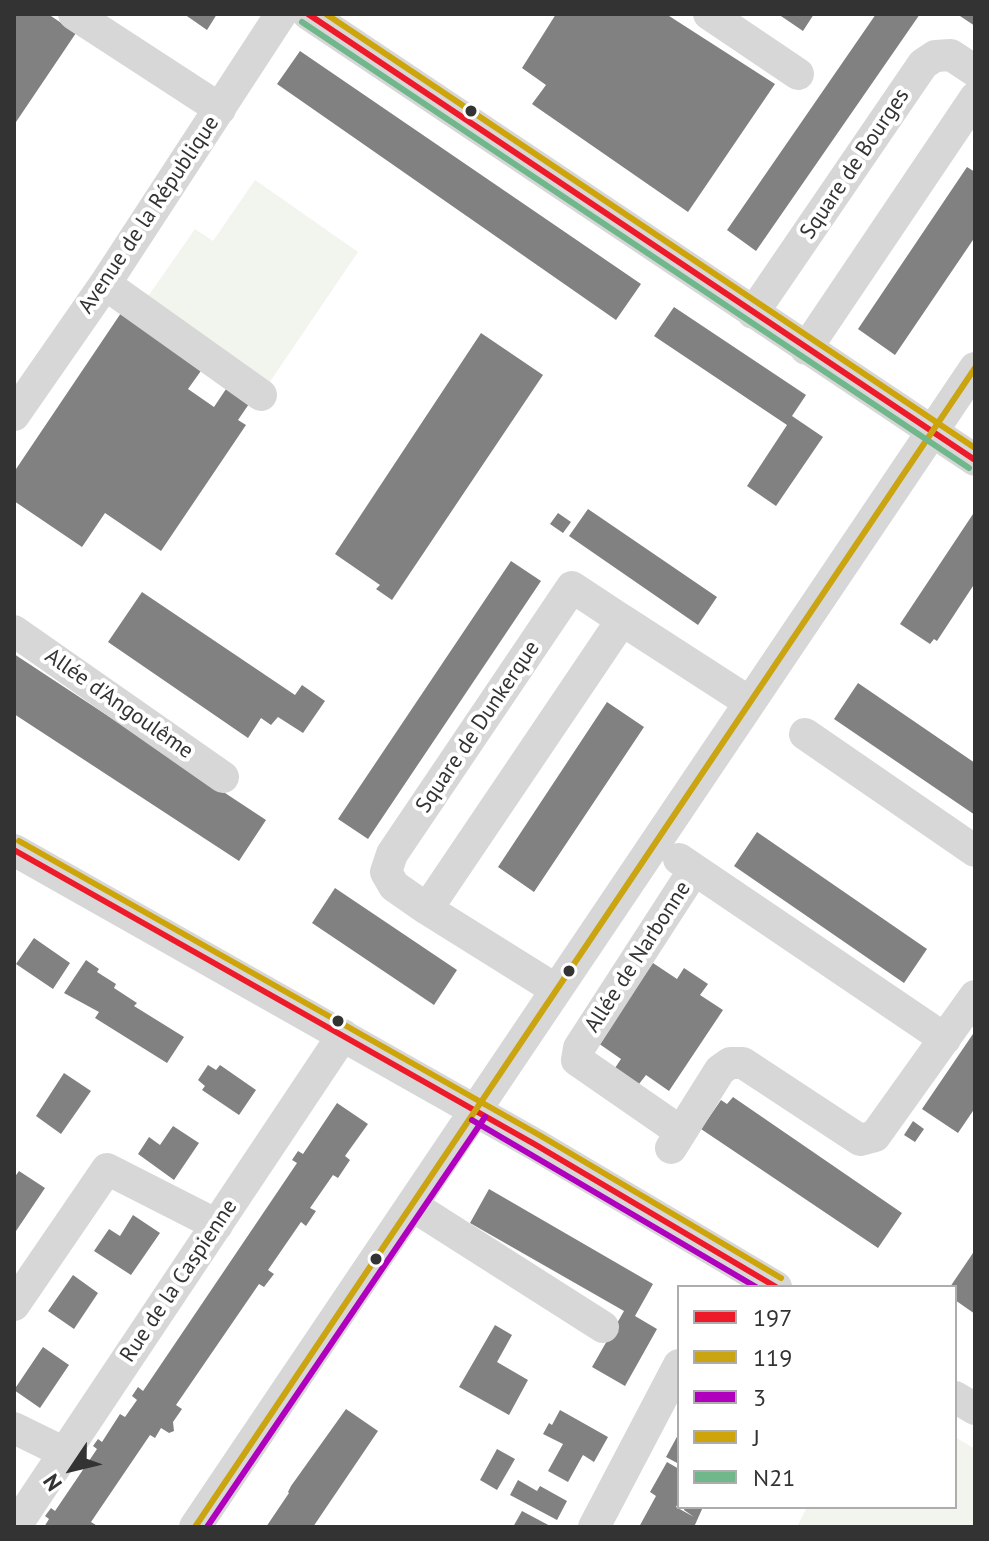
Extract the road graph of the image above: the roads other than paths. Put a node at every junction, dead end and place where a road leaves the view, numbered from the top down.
1 (74, 14) edge
2 (281, 14) edge
3 (308, 14) edge
4 (709, 14) edge
5 (975, 71) edge
6 (798, 74) dead end
7 (975, 98) edge
8 (220, 109) junction
9 (105, 284) junction
10 (753, 313) junction
11 (806, 349) junction
12 (975, 368) edge
13 (261, 395) dead end
14 (14, 415) edge
15 (933, 431) junction
16 (975, 460) edge
17 (622, 620) junction
18 (14, 631) edge
19 (749, 702) junction
20 (805, 734) dead end
21 (223, 777) dead end
22 (654, 843) junction
23 (14, 850) edge
24 (975, 851) edge
25 (694, 870) junction
26 (427, 909) junction
27 (555, 989) junction
28 (975, 996) edge
29 (343, 1035) junction
30 (945, 1039) junction
31 (477, 1111) junction
32 (413, 1206) junction
33 (217, 1225) junction
34 (726, 1273) edge
35 (769, 1285) edge
36 (14, 1305) edge
37 (603, 1327) dead end
38 (677, 1369) edge
39 (957, 1398) edge
40 (975, 1409) edge
41 (14, 1428) edge
42 (65, 1453) junction
43 (15, 1527) edge
44 (195, 1527) edge
45 (594, 1527) edge

1 - 8 street
2 - 8 street, Avenue de la République
3 - 10 street
4 - 6 street
5 - 10 street, Square de Bourges
7 - 11 street
8 - 9 street, Avenue de la République
9 - 13 street
9 - 14 street, Avenue de la République
10 - 11 street
11 - 15 street
12 - 15 street
15 - 16 street
15 - 19 street
17 - 19 street, Square de Dunkerque
17 - 26 street
17 - 26 street, Square de Dunkerque
18 - 21 street, Allée d'Angoulême
19 - 22 street
20 - 24 street
22 - 25 street, Allée de Narbonne
22 - 27 street
23 - 29 street
25 - 30 street, Allée de Narbonne
25 - 30 street, Allée de Narbonne
26 - 27 street, Square de Dunkerque
27 - 31 street
28 - 30 street, Allée de Narbonne
29 - 31 street
29 - 33 street, Rue de la Caspienne
31 - 32 street
31 - 34 street
32 - 37 street
32 - 44 street
33 - 36 street
33 - 42 street, Rue de la Caspienne
34 - 35 street
38 - 45 street
39 - 40 street
41 - 42 street
42 - 43 street, Rue de la Caspienne

